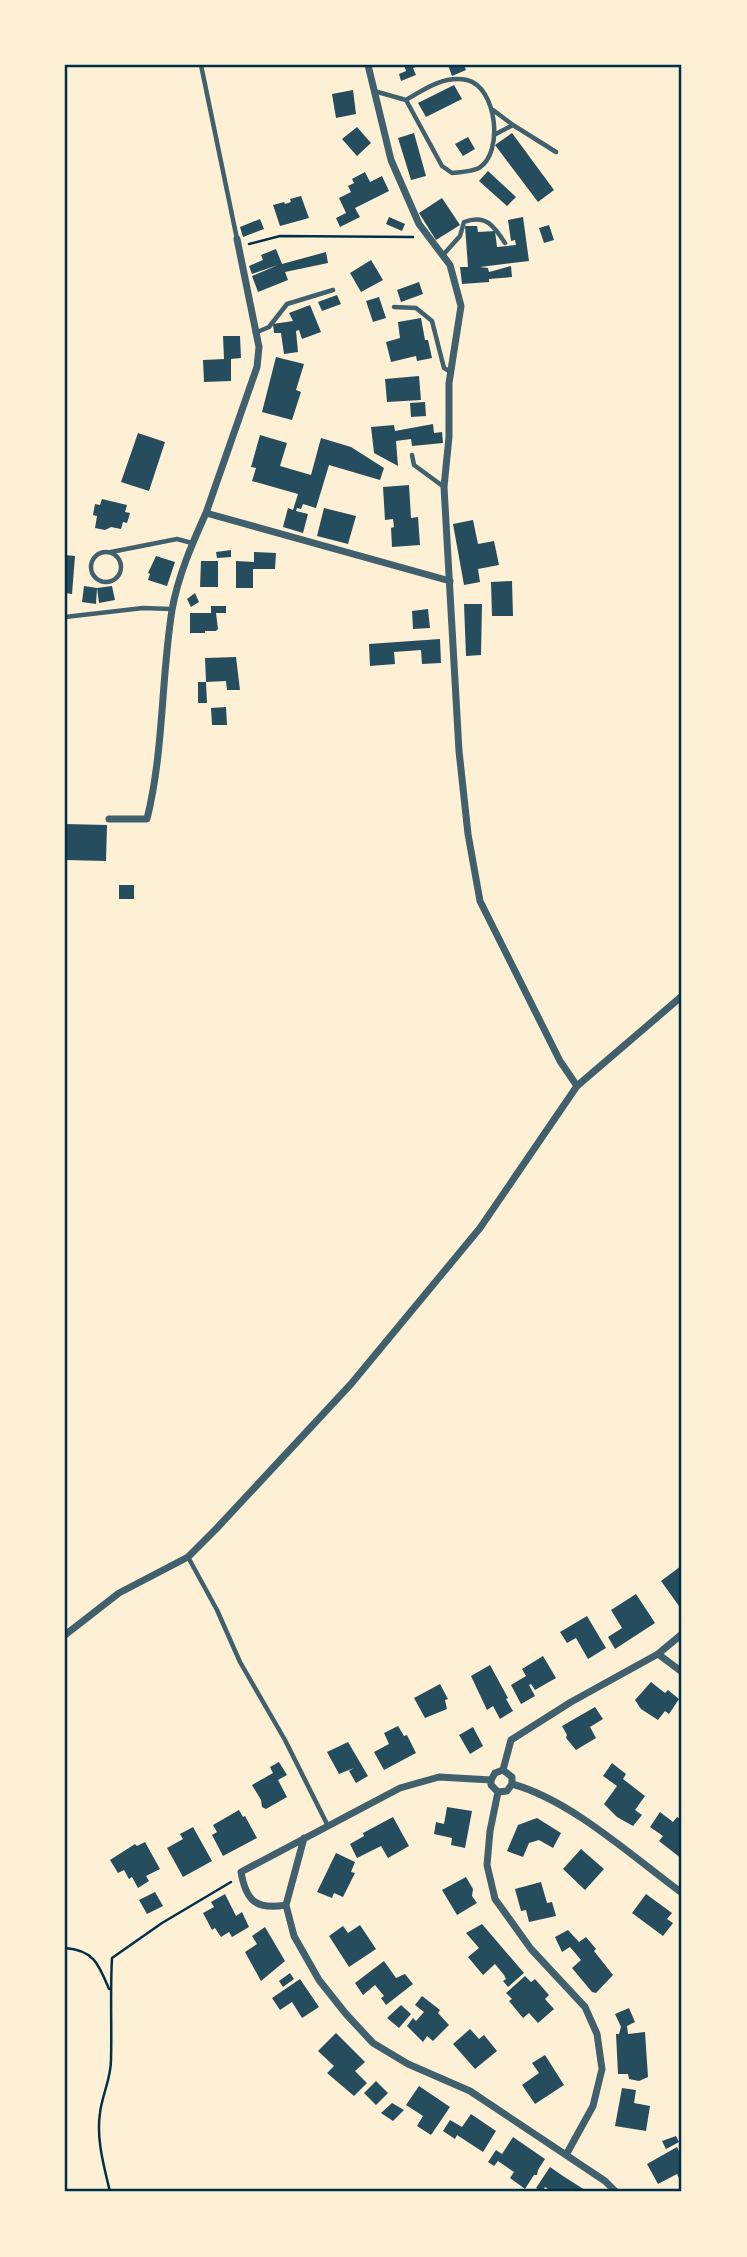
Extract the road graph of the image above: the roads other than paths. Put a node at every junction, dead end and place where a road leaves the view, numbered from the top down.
1 (201, 65) edge
2 (368, 65) edge
3 (373, 91) junction
4 (406, 100) junction
5 (493, 110) junction
6 (513, 125) junction
7 (493, 135) junction
8 (556, 152) dead end
9 (238, 242) joint
10 (505, 243) dead end
11 (442, 255) junction
12 (333, 290) dead end
13 (394, 307) dead end
14 (255, 333) junction
15 (451, 372) junction
16 (412, 455) dead end
17 (444, 487) junction
18 (206, 513) junction
19 (192, 543) junction
20 (110, 552) junction
21 (450, 581) junction
22 (172, 609) junction
23 (65, 617) edge
24 (109, 819) dead end
25 (682, 996) edge
26 (577, 1086) junction
27 (188, 1557) junction
28 (682, 1634) edge
29 (65, 1635) edge
30 (658, 1654) junction
31 (682, 1672) edge
32 (503, 1770) junction
33 (491, 1780) junction
34 (512, 1784) junction
35 (498, 1792) junction
36 (328, 1826) junction
37 (304, 1838) junction
38 (682, 1894) edge
39 (286, 1905) junction
40 (566, 2155) junction
41 (616, 2192) edge

1 - 9 lane
2 - 3 street
3 - 4 lane
3 - 11 street
4 - 5 lane
4 - 7 lane
5 - 6 lane
5 - 7 lane
6 - 7 lane
6 - 8 lane
9 - 14 street
10 - 11 lane
11 - 15 street
12 - 14 lane
13 - 15 lane
14 - 18 street
15 - 17 street
16 - 17 lane
17 - 21 street
18 - 19 street
18 - 21 street
19 - 20 lane
19 - 22 street
20 - 20 lane
21 - 26 street
22 - 23 lane
22 - 24 street
25 - 26 street
26 - 27 street
27 - 29 street
27 - 36 lane
28 - 30 street
30 - 31 street
30 - 32 street
32 - 33 street
32 - 34 street
33 - 35 street
33 - 36 street
34 - 35 street
34 - 38 street
35 - 40 street
36 - 37 street
37 - 39 street
37 - 39 street
39 - 40 street
40 - 41 street

